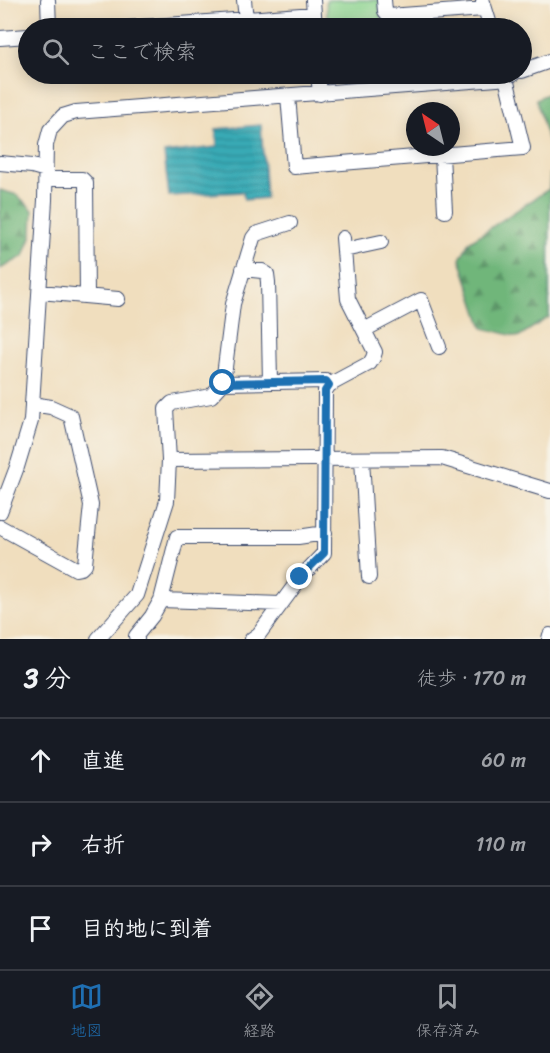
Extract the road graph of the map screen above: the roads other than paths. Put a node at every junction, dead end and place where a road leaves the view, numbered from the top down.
1 (48, 0) edge
2 (244, 0) edge
3 (384, 0) edge
4 (484, 4) edge
5 (313, 7) edge
6 (49, 18) edge
7 (246, 18) edge
8 (252, 18) edge
9 (18, 37) edge
10 (0, 38) edge
11 (550, 61) edge
12 (532, 67) edge
13 (319, 84) edge
14 (438, 84) edge
15 (510, 84) edge
16 (320, 94) junction
17 (288, 96) junction
18 (460, 153) edge
19 (430, 156) edge
20 (442, 156) edge
21 (0, 164) edge
22 (46, 171) junction
23 (445, 211) dead end
24 (290, 223) dead end
25 (381, 242) dead end
26 (243, 269) junction
27 (39, 292) junction
28 (87, 296) junction
29 (118, 299) dead end
30 (364, 330) junction
31 (439, 347) dead end
32 (270, 382) junction
33 (223, 383) junction
34 (329, 385) junction
35 (32, 404) junction
36 (169, 459) junction
37 (362, 459) junction
38 (326, 460) junction
39 (550, 491) edge
40 (0, 512) edge
41 (0, 526) edge
42 (325, 533) junction
43 (369, 578) dead end
44 (161, 600) junction
45 (281, 604) junction
46 (550, 634) edge
47 (98, 639) edge
48 (137, 639) edge
49 (252, 639) edge
50 (549, 639) edge

1 - 6 street
2 - 7 street
3 - 4 street
5 - 8 street
9 - 10 street
11 - 12 street
13 - 16 street
14 - 16 street
15 - 18 street
16 - 17 street
17 - 19 street
17 - 22 street
20 - 23 street
21 - 22 street
22 - 27 street
22 - 28 street
24 - 26 street
25 - 30 street
26 - 32 street
26 - 33 street
27 - 28 street
27 - 35 street
28 - 29 street
30 - 31 street
30 - 34 street
32 - 33 street
32 - 34 street
33 - 36 street
34 - 38 street
35 - 40 street
35 - 41 street
36 - 38 street
36 - 47 street
37 - 38 street
37 - 39 street
37 - 43 street
38 - 42 street
42 - 44 street
42 - 45 street
44 - 45 street
44 - 48 street
45 - 49 street
46 - 50 street

